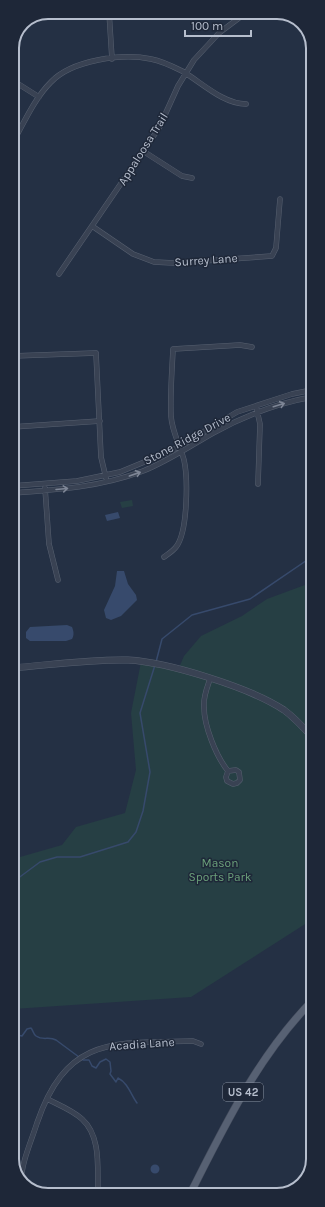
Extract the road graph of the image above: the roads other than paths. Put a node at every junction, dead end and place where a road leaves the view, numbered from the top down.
1 (109, 19) edge
2 (238, 19) edge
3 (112, 59) junction
4 (185, 74) junction
5 (19, 84) edge
6 (39, 96) junction
7 (246, 104) dead end
8 (19, 132) edge
9 (144, 151) junction
10 (192, 178) dead end
11 (280, 199) dead end
12 (92, 226) junction
13 (59, 274) dead end
14 (252, 347) dead end
15 (19, 356) edge
16 (306, 391) edge
17 (306, 399) edge
18 (256, 406) junction
19 (258, 413) junction
20 (100, 421) junction
21 (19, 427) edge
22 (178, 447) junction
23 (181, 452) junction
24 (105, 476) junction
25 (107, 482) junction
26 (44, 484) junction
27 (258, 484) dead end
28 (19, 486) edge
29 (45, 490) junction
30 (19, 492) edge
31 (164, 557) dead end
32 (58, 580) dead end
33 (19, 667) edge
34 (210, 679) junction
35 (306, 730) edge
36 (228, 771) dead end
37 (306, 1008) edge
38 (202, 1044) dead end
39 (47, 1099) junction
40 (22, 1172) edge
41 (98, 1188) edge
42 (193, 1188) edge

1 - 3 street
2 - 4 street, Appaloosa Trail
3 - 4 street
3 - 6 street
4 - 7 street
4 - 9 street, Appaloosa Trail
5 - 6 street
6 - 8 street
9 - 10 street
9 - 12 street, Appaloosa Trail
11 - 12 street, Surrey Lane
12 - 13 street, Appaloosa Trail
14 - 22 street
15 - 20 street
16 - 18 street, Stone Ridge Drive
19 -> 17 street, Stone Ridge Drive
18 - 19 street
18 - 22 street, Stone Ridge Drive
19 - 23 street, Stone Ridge Drive
19 - 27 street
20 - 21 street
20 - 24 street
22 - 23 street
22 - 24 street, Stone Ridge Drive
25 -> 23 street, Stone Ridge Drive
23 - 31 street
24 - 25 street
24 - 26 street, Stone Ridge Drive
29 -> 25 street, Stone Ridge Drive
26 - 28 street, Stone Ridge Drive
26 - 29 street
29 - 30 street, Stone Ridge Drive
29 - 32 street
33 - 34 street
34 - 35 street
34 - 36 street
37 - 42 main road, US 42
38 - 39 street, Acadia Lane
39 - 40 street
39 - 41 street

